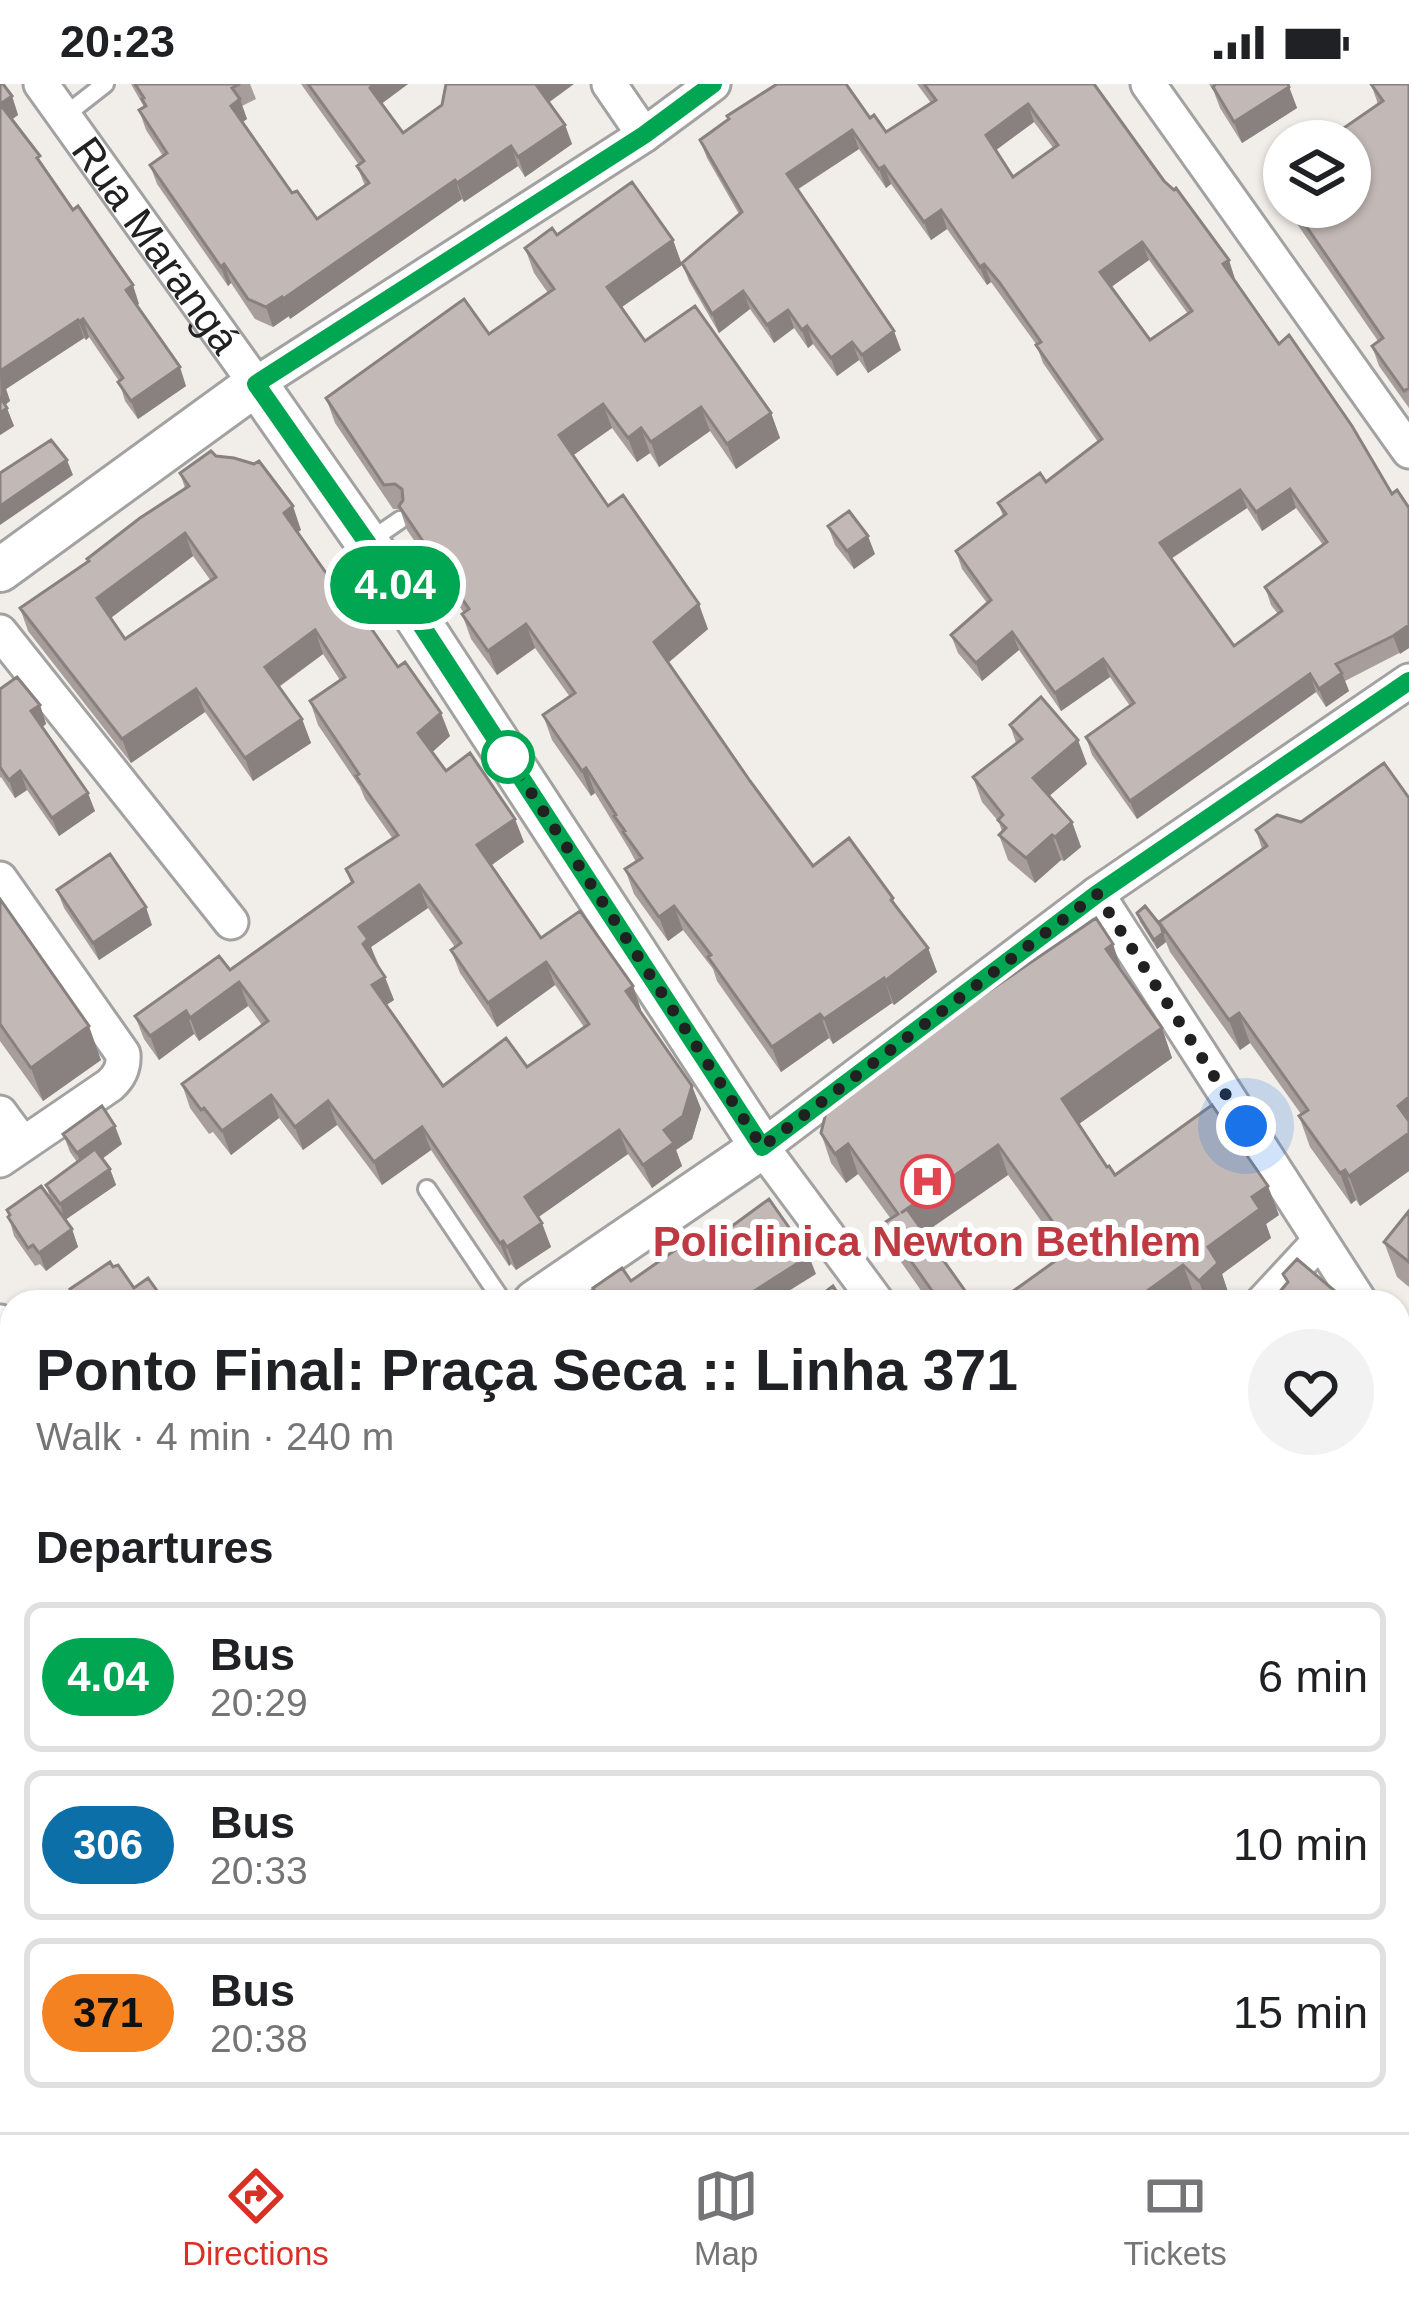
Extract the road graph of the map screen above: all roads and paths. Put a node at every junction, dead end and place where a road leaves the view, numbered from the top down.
1 (41, 84) edge
2 (105, 84) edge
3 (608, 84) edge
4 (712, 84) edge
5 (1148, 84) edge
6 (64, 116) junction
7 (644, 135) junction
8 (256, 384) junction
9 (1409, 451) edge
10 (0, 570) edge
11 (0, 632) edge
12 (1409, 681) edge
13 (0, 879) edge
14 (1097, 894) junction
15 (231, 922) dead end
16 (0, 1113) edge
17 (762, 1147) junction
18 (12, 1152) edge
19 (428, 1190) dead end
20 (1320, 1241) junction
21 (495, 1290) edge
22 (553, 1290) edge
23 (868, 1290) edge
24 (1275, 1290) edge
25 (1352, 1290) edge

1 - 6 street, Rua Marangá
2 - 6 lane
3 - 7 street
4 - 7 street
5 - 9 street
6 - 8 street, Rua Marangá
7 - 8 street
8 - 10 street
8 - 17 street, Rua Marangá
11 - 15 street
12 - 14 street
13 - 18 street
14 - 17 street
14 - 20 street
16 - 18 street
17 - 22 street
17 - 23 street, Rua Marangá
19 - 21 lane
20 - 24 street
20 - 25 street

